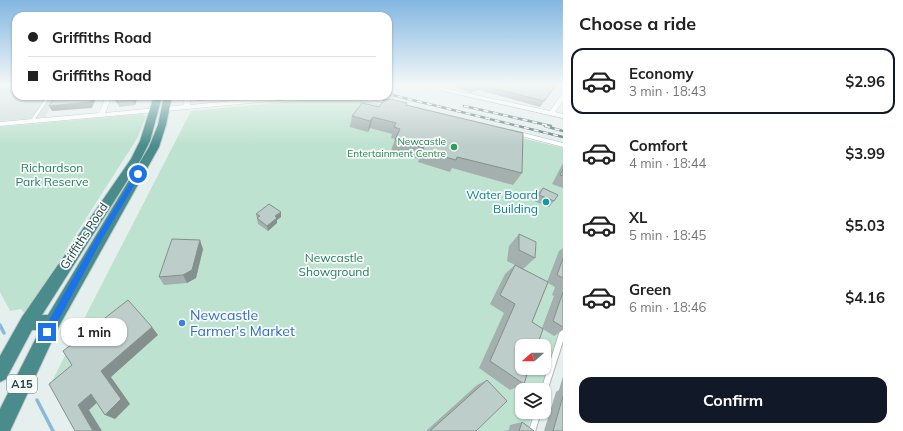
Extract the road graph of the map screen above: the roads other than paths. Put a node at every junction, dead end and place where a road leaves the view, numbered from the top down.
1 (43, 105) edge
2 (105, 105) edge
3 (159, 105) edge
4 (163, 105) edge
5 (202, 105) edge
6 (515, 105) edge
7 (557, 105) edge
8 (187, 107) joint
9 (160, 110) junction
10 (552, 113) junction
11 (101, 115) junction
12 (563, 116) edge
13 (32, 121) junction
14 (0, 124) edge
15 (501, 130) edge
16 (563, 145) edge
17 (28, 322) junction
18 (52, 323) junction
19 (563, 331) edge
20 (0, 373) edge
21 (547, 383) edge
22 (536, 419) edge
23 (1, 428) edge
24 (532, 431) edge

1 - 13 lane
2 - 11 street
3 - 9 highway, Griffiths Road / A15
4 - 9 highway, Griffiths Road / A15
5 - 8 street
6 - 10 street
7 - 10 street
8 - 9 street
9 - 11 street
9 - 17 highway, Griffiths Road / A15
9 - 18 highway, Griffiths Road / A15
10 - 12 street
11 - 13 street
13 - 14 street
15 - 16 street
17 - 18 highway
17 - 20 highway, Griffiths Road / A15
18 - 23 highway, Griffiths Road / A15
19 - 21 lane
22 - 24 lane

